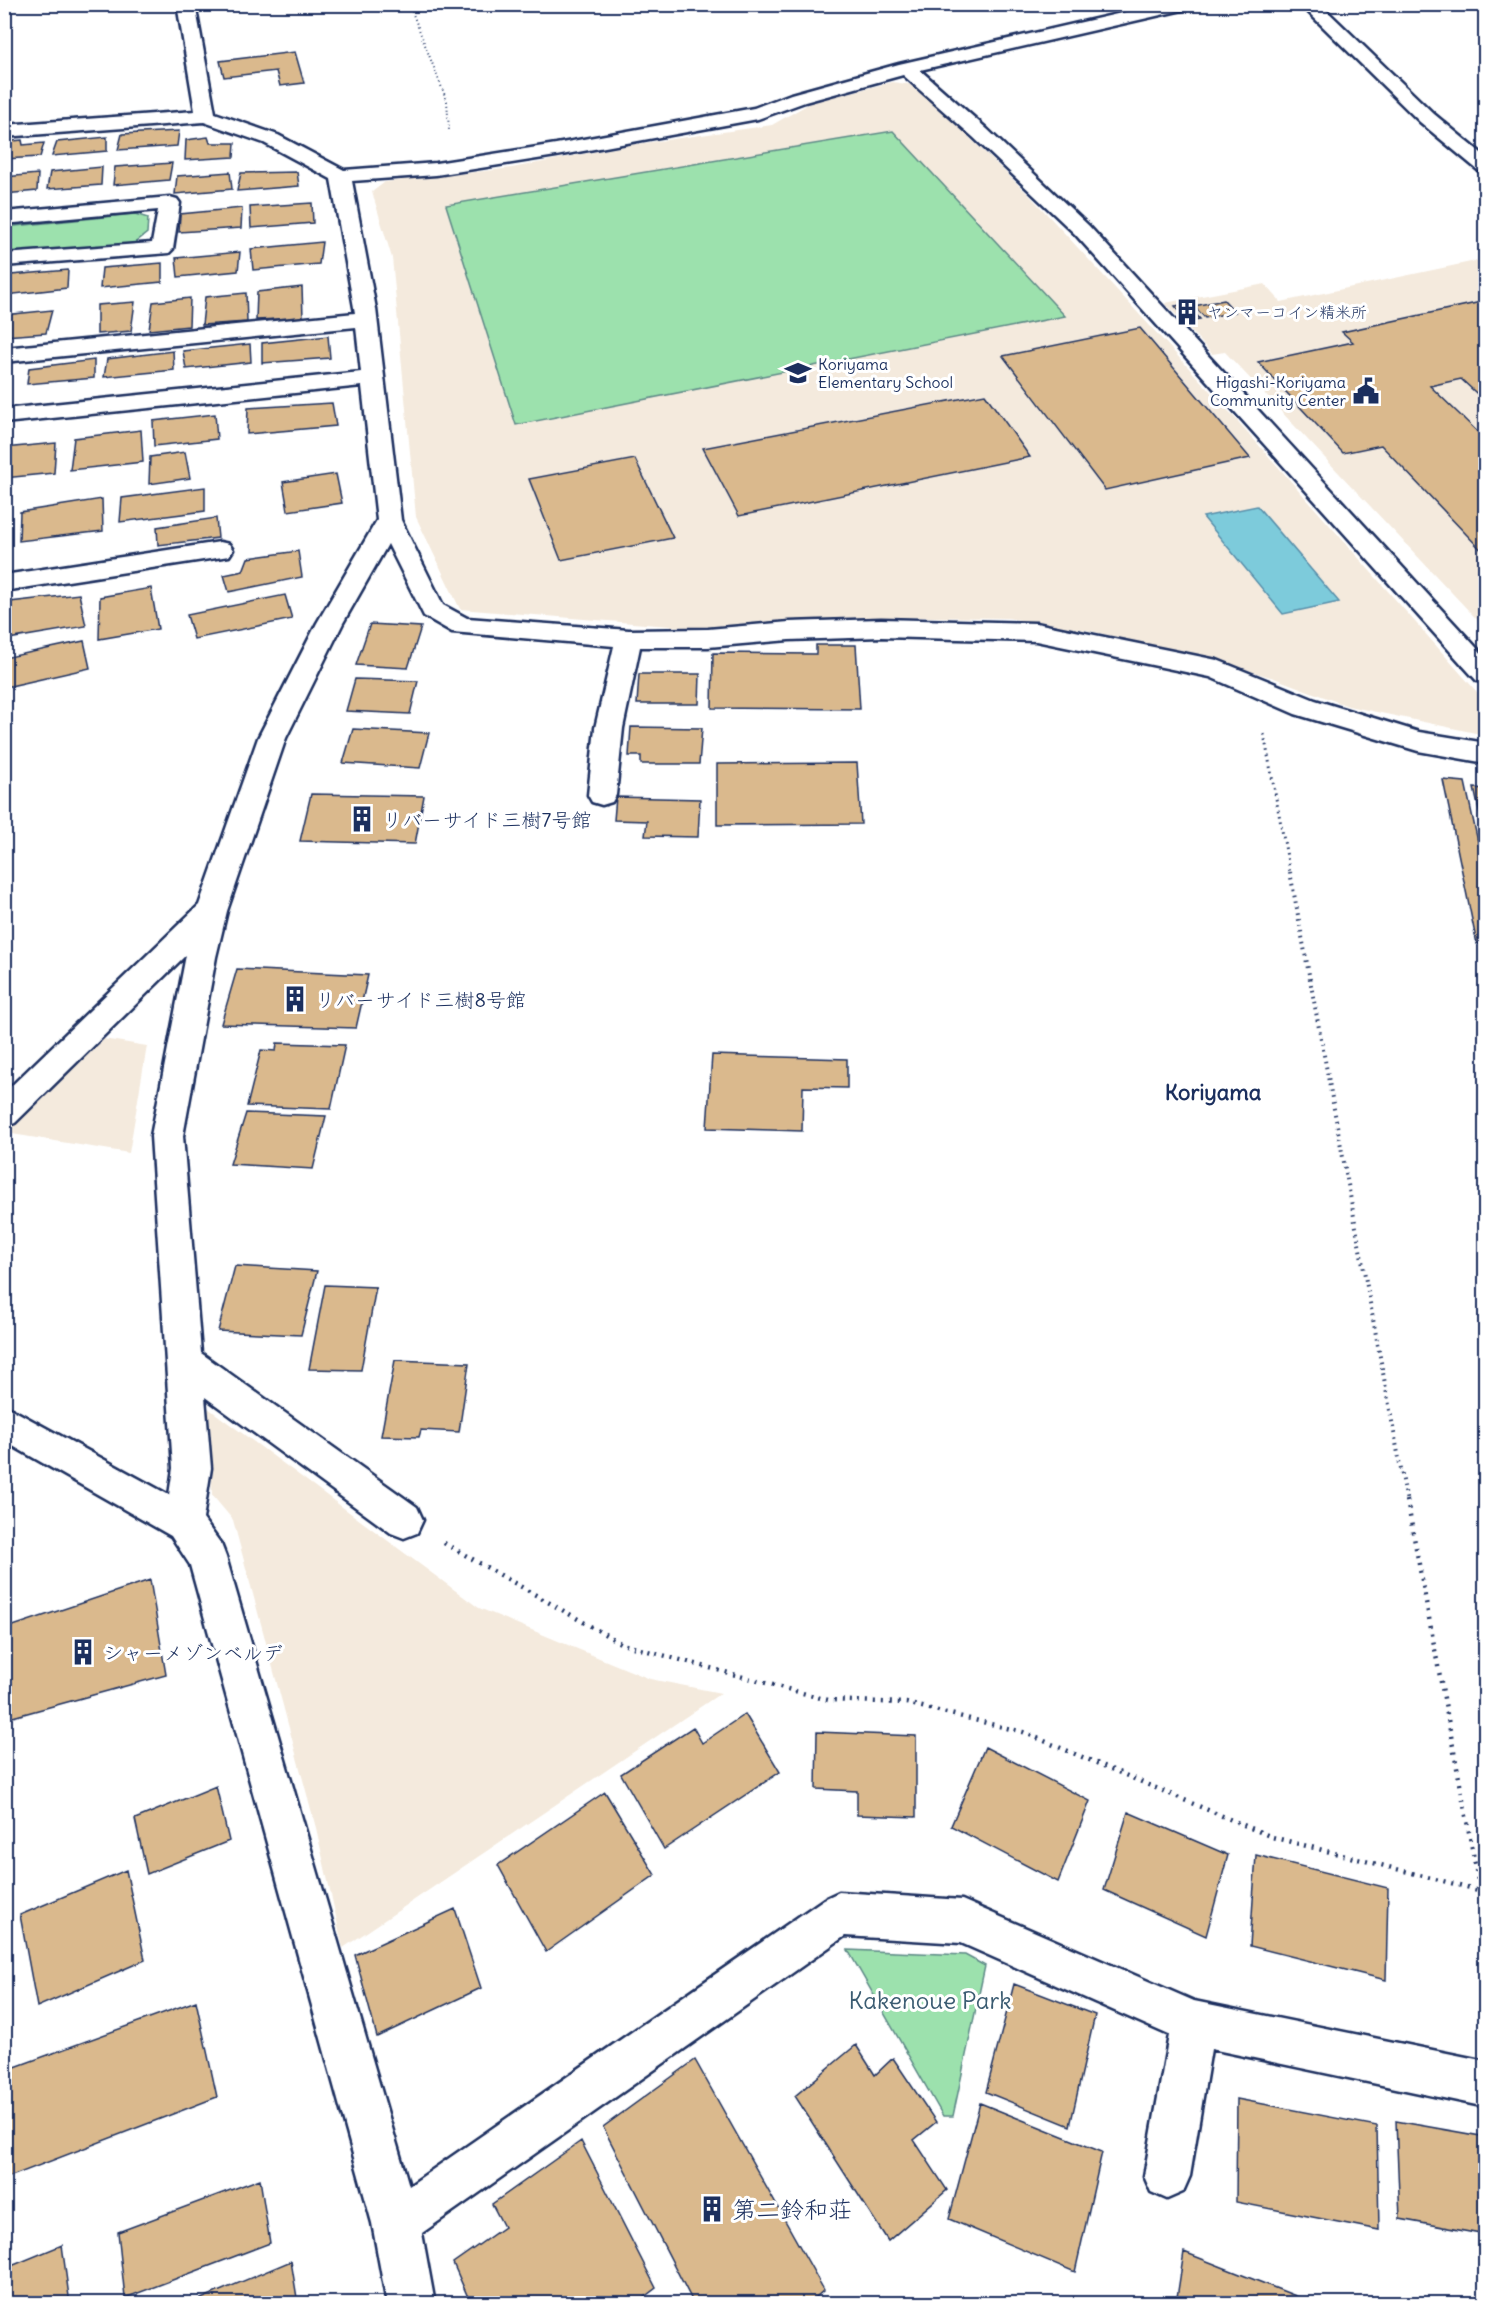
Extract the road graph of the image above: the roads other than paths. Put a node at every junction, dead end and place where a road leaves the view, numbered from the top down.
1 (186, 4) edge
2 (1186, 4) edge
3 (1309, 4) edge
4 (906, 68) junction
5 (206, 116) junction
6 (4, 131) edge
7 (1485, 167) edge
8 (341, 176) junction
9 (4, 218) edge
10 (4, 260) edge
11 (365, 319) junction
12 (4, 355) edge
13 (371, 378) junction
14 (4, 416) edge
15 (389, 520) junction
16 (220, 550) dead end
17 (4, 583) edge
18 (629, 639) junction
19 (1485, 675) edge
20 (1485, 753) edge
21 (602, 795) dead end
22 (212, 911) junction
23 (4, 1114) edge
24 (186, 1364) junction
25 (4, 1422) edge
26 (404, 1520) road end
27 (184, 1523) junction
28 (1193, 2023) junction
29 (1485, 2084) edge
30 (1167, 2176) dead end
31 (396, 2223) junction
32 (411, 2304) edge

1 - 5 street
2 - 4 street
3 - 7 street
4 - 8 street
4 - 19 street
5 - 6 street
5 - 8 street
8 - 11 street
9 - 10 street
11 - 12 street
11 - 13 street
13 - 14 street
13 - 15 street
15 - 18 street
15 - 22 street
16 - 17 street
18 - 20 street
18 - 21 street
22 - 23 street
22 - 24 street
24 - 26 street
24 - 27 street
25 - 27 street
27 - 31 street
28 - 29 street
28 - 30 street
28 - 31 street
31 - 32 street

